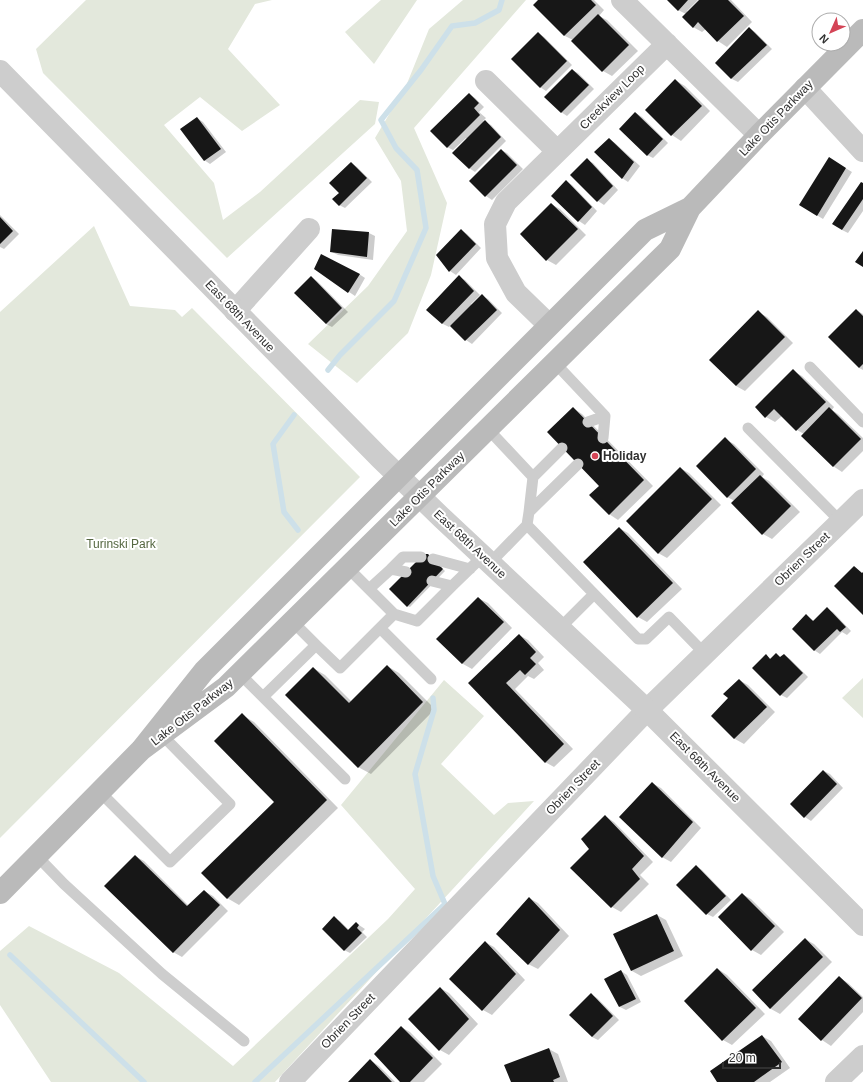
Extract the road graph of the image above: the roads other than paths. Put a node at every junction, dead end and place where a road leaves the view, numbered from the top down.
1 (622, 0) edge
2 (863, 30) edge
3 (667, 44) junction
4 (0, 71) edge
5 (486, 81) dead end
6 (805, 88) junction
7 (759, 135) junction
8 (863, 150) edge
9 (557, 151) junction
10 (690, 208) junction
11 (309, 229) dead end
12 (235, 310) junction
13 (549, 325) junction
14 (555, 363) junction
15 (810, 367) dead end
16 (605, 416) junction
17 (588, 422) dead end
18 (863, 422) edge
19 (748, 428) dead end
20 (488, 429) junction
21 (603, 438) dead end
22 (562, 448) dead end
23 (578, 464) dead end
24 (398, 476) junction
25 (533, 477) junction
26 (420, 496) junction
27 (863, 500) edge
28 (529, 512) junction
29 (841, 522) junction
30 (527, 525) junction
31 (421, 557) dead end
32 (433, 559) dead end
33 (481, 563) junction
34 (347, 567) junction
35 (391, 569) junction
36 (406, 572) dead end
37 (432, 580) dead end
38 (452, 586) junction
39 (369, 589) junction
40 (594, 594) junction
41 (394, 614) junction
42 (293, 622) junction
43 (380, 628) junction
44 (560, 628) junction
45 (316, 645) junction
46 (705, 654) junction
47 (240, 674) junction
48 (431, 679) dead end
49 (263, 697) junction
50 (647, 710) junction
51 (162, 735) junction
52 (141, 750) junction
53 (345, 779) dead end
54 (100, 792) junction
55 (36, 855) junction
56 (0, 893) edge
57 (863, 925) edge
58 (244, 1041) dead end
59 (863, 1056) edge
60 (290, 1082) edge
61 (836, 1082) edge

1 - 3 street
2 - 6 main road, Lake Otis Parkway
3 - 7 street
3 - 9 street, Creekview Loop
4 - 12 street, East 68th Avenue
5 - 9 street
6 - 7 main road, Lake Otis Parkway
6 - 8 street
7 - 10 main road, Lake Otis Parkway
9 - 13 street, Creekview Loop
10 - 13 main road, Lake Otis Parkway
10 - 14 main road, Lake Otis Parkway
11 - 12 street
12 - 24 street, East 68th Avenue
13 - 24 main road, Lake Otis Parkway
14 - 16 lane
14 - 20 main road, Lake Otis Parkway
15 - 18 lane
16 - 17 lane
16 - 21 lane
19 - 29 lane
20 - 25 lane
20 - 26 main road, Lake Otis Parkway
22 - 25 lane
23 - 28 lane
24 - 26 street, East 68th Avenue
24 - 52 main road, Lake Otis Parkway
25 - 28 lane
26 - 33 street, East 68th Avenue
26 - 34 main road, Lake Otis Parkway
27 - 29 street, Obrien Street
28 - 30 lane
29 - 46 street, Obrien Street
30 - 33 lane
30 - 40 lane
31 - 35 lane
32 - 33 lane
33 - 38 lane
33 - 44 street, East 68th Avenue
34 - 39 lane
34 - 42 main road, Lake Otis Parkway
35 - 36 lane
35 - 39 lane
37 - 38 lane
38 - 41 lane
39 - 41 lane
40 - 44 lane
40 - 46 lane
41 - 43 lane
42 - 45 lane
42 - 47 main road, Lake Otis Parkway
43 - 45 lane
43 - 48 lane
44 - 50 street, East 68th Avenue
45 - 49 lane
46 - 50 street, Obrien Street
47 - 49 lane
47 - 51 main road, Lake Otis Parkway
49 - 53 lane
50 - 57 street, East 68th Avenue
50 - 60 street, Obrien Street
51 - 52 main road, Lake Otis Parkway
51 - 54 lane
52 - 54 main road, Lake Otis Parkway
54 - 55 main road, Lake Otis Parkway
55 - 56 main road, Lake Otis Parkway
55 - 58 lane
59 - 61 street

